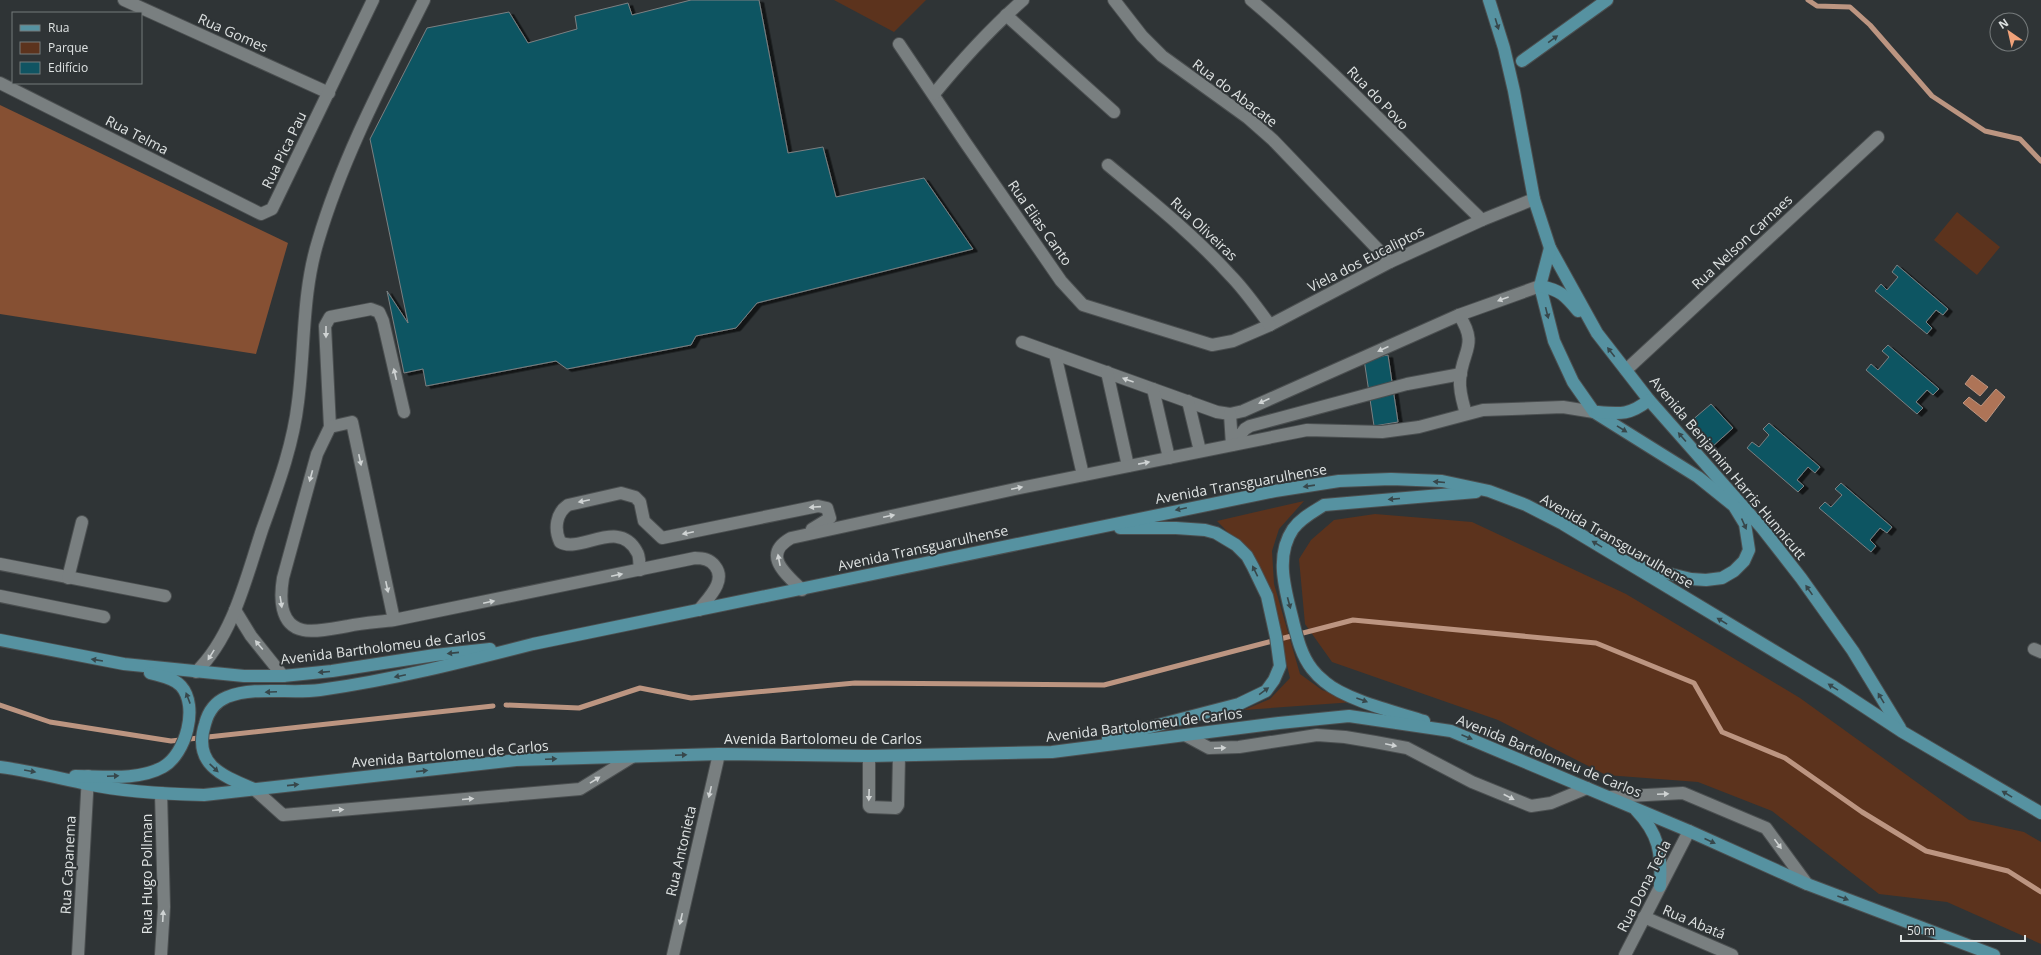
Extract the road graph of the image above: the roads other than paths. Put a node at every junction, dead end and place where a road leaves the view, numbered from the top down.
1 (124, 0) edge
2 (373, 0) edge
3 (424, 0) edge
4 (1022, 0) edge
5 (1114, 0) edge
6 (1250, 0) edge
7 (1489, 0) edge
8 (1607, 0) edge
9 (1006, 15) junction
10 (899, 44) dead end
11 (1504, 48) junction
12 (1522, 61) junction
13 (0, 83) edge
14 (1514, 91) junction
15 (329, 93) junction
16 (934, 94) junction
17 (1114, 112) dead end
18 (1878, 137) dead end
19 (1108, 165) dead end
20 (1534, 199) junction
21 (261, 214) joint
22 (1482, 220) junction
23 (1550, 248) junction
24 (1390, 262) junction
25 (1540, 286) junction
26 (1459, 315) junction
27 (1270, 325) junction
28 (1597, 333) junction
29 (1022, 342) dead end
30 (1212, 345) joint
31 (1055, 354) junction
32 (1626, 370) junction
33 (1107, 372) junction
34 (1461, 374) junction
35 (1153, 389) junction
36 (1649, 400) junction
37 (1188, 401) junction
38 (404, 412) dead end
39 (1594, 412) junction
40 (1230, 414) junction
41 (1466, 414) junction
42 (330, 427) junction
43 (1232, 445) junction
44 (1200, 451) junction
45 (1169, 458) junction
46 (1128, 466) junction
47 (1082, 475) junction
48 (1489, 491) junction
49 (82, 522) dead end
50 (1061, 534) junction
51 (791, 538) junction
52 (0, 564) edge
53 (1630, 564) junction
54 (640, 570) junction
55 (68, 578) junction
56 (802, 590) junction
57 (0, 596) edge
58 (164, 596) dead end
59 (235, 610) junction
60 (699, 610) junction
61 (104, 617) dead end
62 (394, 620) junction
63 (0, 640) edge
64 (533, 644) junction
65 (124, 664) junction
66 (196, 672) junction
67 (283, 676) junction
68 (1451, 731) junction
69 (1902, 731) junction
70 (1185, 735) junction
71 (1052, 752) junction
72 (718, 754) junction
73 (869, 756) junction
74 (899, 756) junction
75 (632, 757) junction
76 (0, 767) edge
77 (88, 780) junction
78 (1587, 788) junction
79 (254, 789) junction
80 (162, 794) junction
81 (1610, 797) junction
82 (1634, 807) junction
83 (2041, 813) edge
84 (1689, 831) junction
85 (1807, 884) junction
86 (1660, 886) junction
87 (1644, 917) junction
88 (1968, 944) junction
89 (78, 955) edge
90 (161, 955) edge
91 (673, 955) edge
92 (1625, 955) edge
93 (1732, 955) edge
94 (1994, 955) edge
95 (2003, 955) edge

1 - 15 street, Rua Gomes
2 - 15 street, Rua Pica Pau
3 - 59 street
4 - 9 street
5 - 24 street, Rua do Abacate
6 - 22 street, Rua do Povo
7 -> 11 main road, Avenida Benjamim Harris Hunnicutt
12 -> 8 main road
9 - 16 street
9 - 17 street
10 - 16 street, Rua Elias Canto
11 - 12 main road
11 - 14 main road, Avenida Benjamim Harris Hunnicutt
12 - 14 main road, Avenida Benjamim Harris Hunnicutt
13 - 21 street, Rua Telma
14 - 20 main road, Avenida Benjamim Harris Hunnicutt
15 - 21 street, Rua Pica Pau
16 - 30 street, Rua Elias Canto
18 - 32 street, Rua Nelson Carnaes
19 - 27 street, Rua Oliveiras
20 - 22 street, Viela dos Eucaliptos
20 - 23 main road, Avenida Benjamim Harris Hunnicutt
22 - 24 street, Viela dos Eucaliptos
23 - 25 main road, Avenida Benjamim Harris Hunnicutt
23 - 28 main road, Avenida Benjamim Harris Hunnicutt
24 - 27 street, Viela dos Eucaliptos
25 -> 26 street
25 - 28 main road
25 -> 39 main road, Avenida Benjamim Harris Hunnicutt
26 - 34 street
26 -> 40 street
27 - 30 street, Viela dos Eucaliptos
32 -> 28 main road, Avenida Benjamim Harris Hunnicutt
29 - 31 street
31 - 33 street
31 - 47 street
32 - 36 main road, Avenida Benjamim Harris Hunnicutt
35 -> 33 street
33 - 46 street
34 - 41 street
34 - 43 street
35 - 37 street
35 - 45 street
36 - 39 main road
69 -> 36 main road, Avenida Benjamim Harris Hunnicutt
37 - 40 street
37 - 44 street
38 -> 42 street
39 - 41 street
39 -> 53 main road, Avenida Benjamim Harris Hunnicutt
40 - 43 street
41 - 43 street
42 -> 62 street
42 -> 62 street
43 - 44 street
44 - 45 street
46 -> 45 street
46 - 47 street
51 -> 47 street
48 -> 50 main road, Avenida Transguarulhense
53 -> 48 main road, Avenida Transguarulhense
48 -> 68 main road
49 - 55 street
50 - 56 main road, Avenida Transguarulhense
71 -> 50 main road
51 -> 54 street
56 -> 51 street
52 - 55 street
69 -> 53 main road, Avenida Transguarulhense
54 - 60 street
62 -> 54 street
55 - 58 street
56 - 60 main road, Avenida Transguarulhense
57 - 61 street
59 -> 66 street
67 -> 59 street
60 - 64 main road, Avenida Transguarulhense
65 -> 63 main road, Avenida Bartholomeu de Carlos
64 -> 67 main road, Avenida Bartholomeu de Carlos
64 -> 79 main road
65 - 66 main road, Avenida Bartholomeu de Carlos
77 -> 65 main road
66 - 67 main road, Avenida Bartholomeu de Carlos
68 - 70 main road, Avenida Bartolomeu de Carlos
68 -> 78 main road, Avenida Bartolomeu de Carlos
83 -> 69 main road, Avenida Benjamim Harris Hunnicutt
70 - 71 main road, Avenida Bartolomeu de Carlos
70 -> 78 street
71 - 74 main road, Avenida Bartolomeu de Carlos
72 - 73 main road, Avenida Bartolomeu de Carlos
75 -> 72 main road, Avenida Bartolomeu de Carlos
72 -> 91 street, Rua Antonieta
73 - 74 main road, Avenida Bartolomeu de Carlos
73 -> 74 street
79 -> 75 main road, Avenida Bartolomeu de Carlos
79 -> 75 street
76 -> 77 main road
77 - 80 main road
77 - 89 street, Rua Capanema
78 - 81 main road, Avenida Bartolomeu de Carlos
79 - 80 main road
90 -> 80 street, Rua Hugo Pollman
81 - 82 main road, Avenida Bartolomeu de Carlos
81 -> 85 street
82 - 84 main road, Avenida Bartolomeu de Carlos
82 - 86 main road
84 -> 85 main road, Avenida Bartolomeu de Carlos
84 - 86 street, Rua Dona Tecla
85 -> 88 main road, Avenida Bartolomeu de Carlos
86 - 87 street, Rua Dona Tecla
87 - 92 street, Rua Dona Tecla
87 - 93 street, Rua Abatá
88 - 94 main road, Avenida Bartolomeu de Carlos
88 - 95 main road

